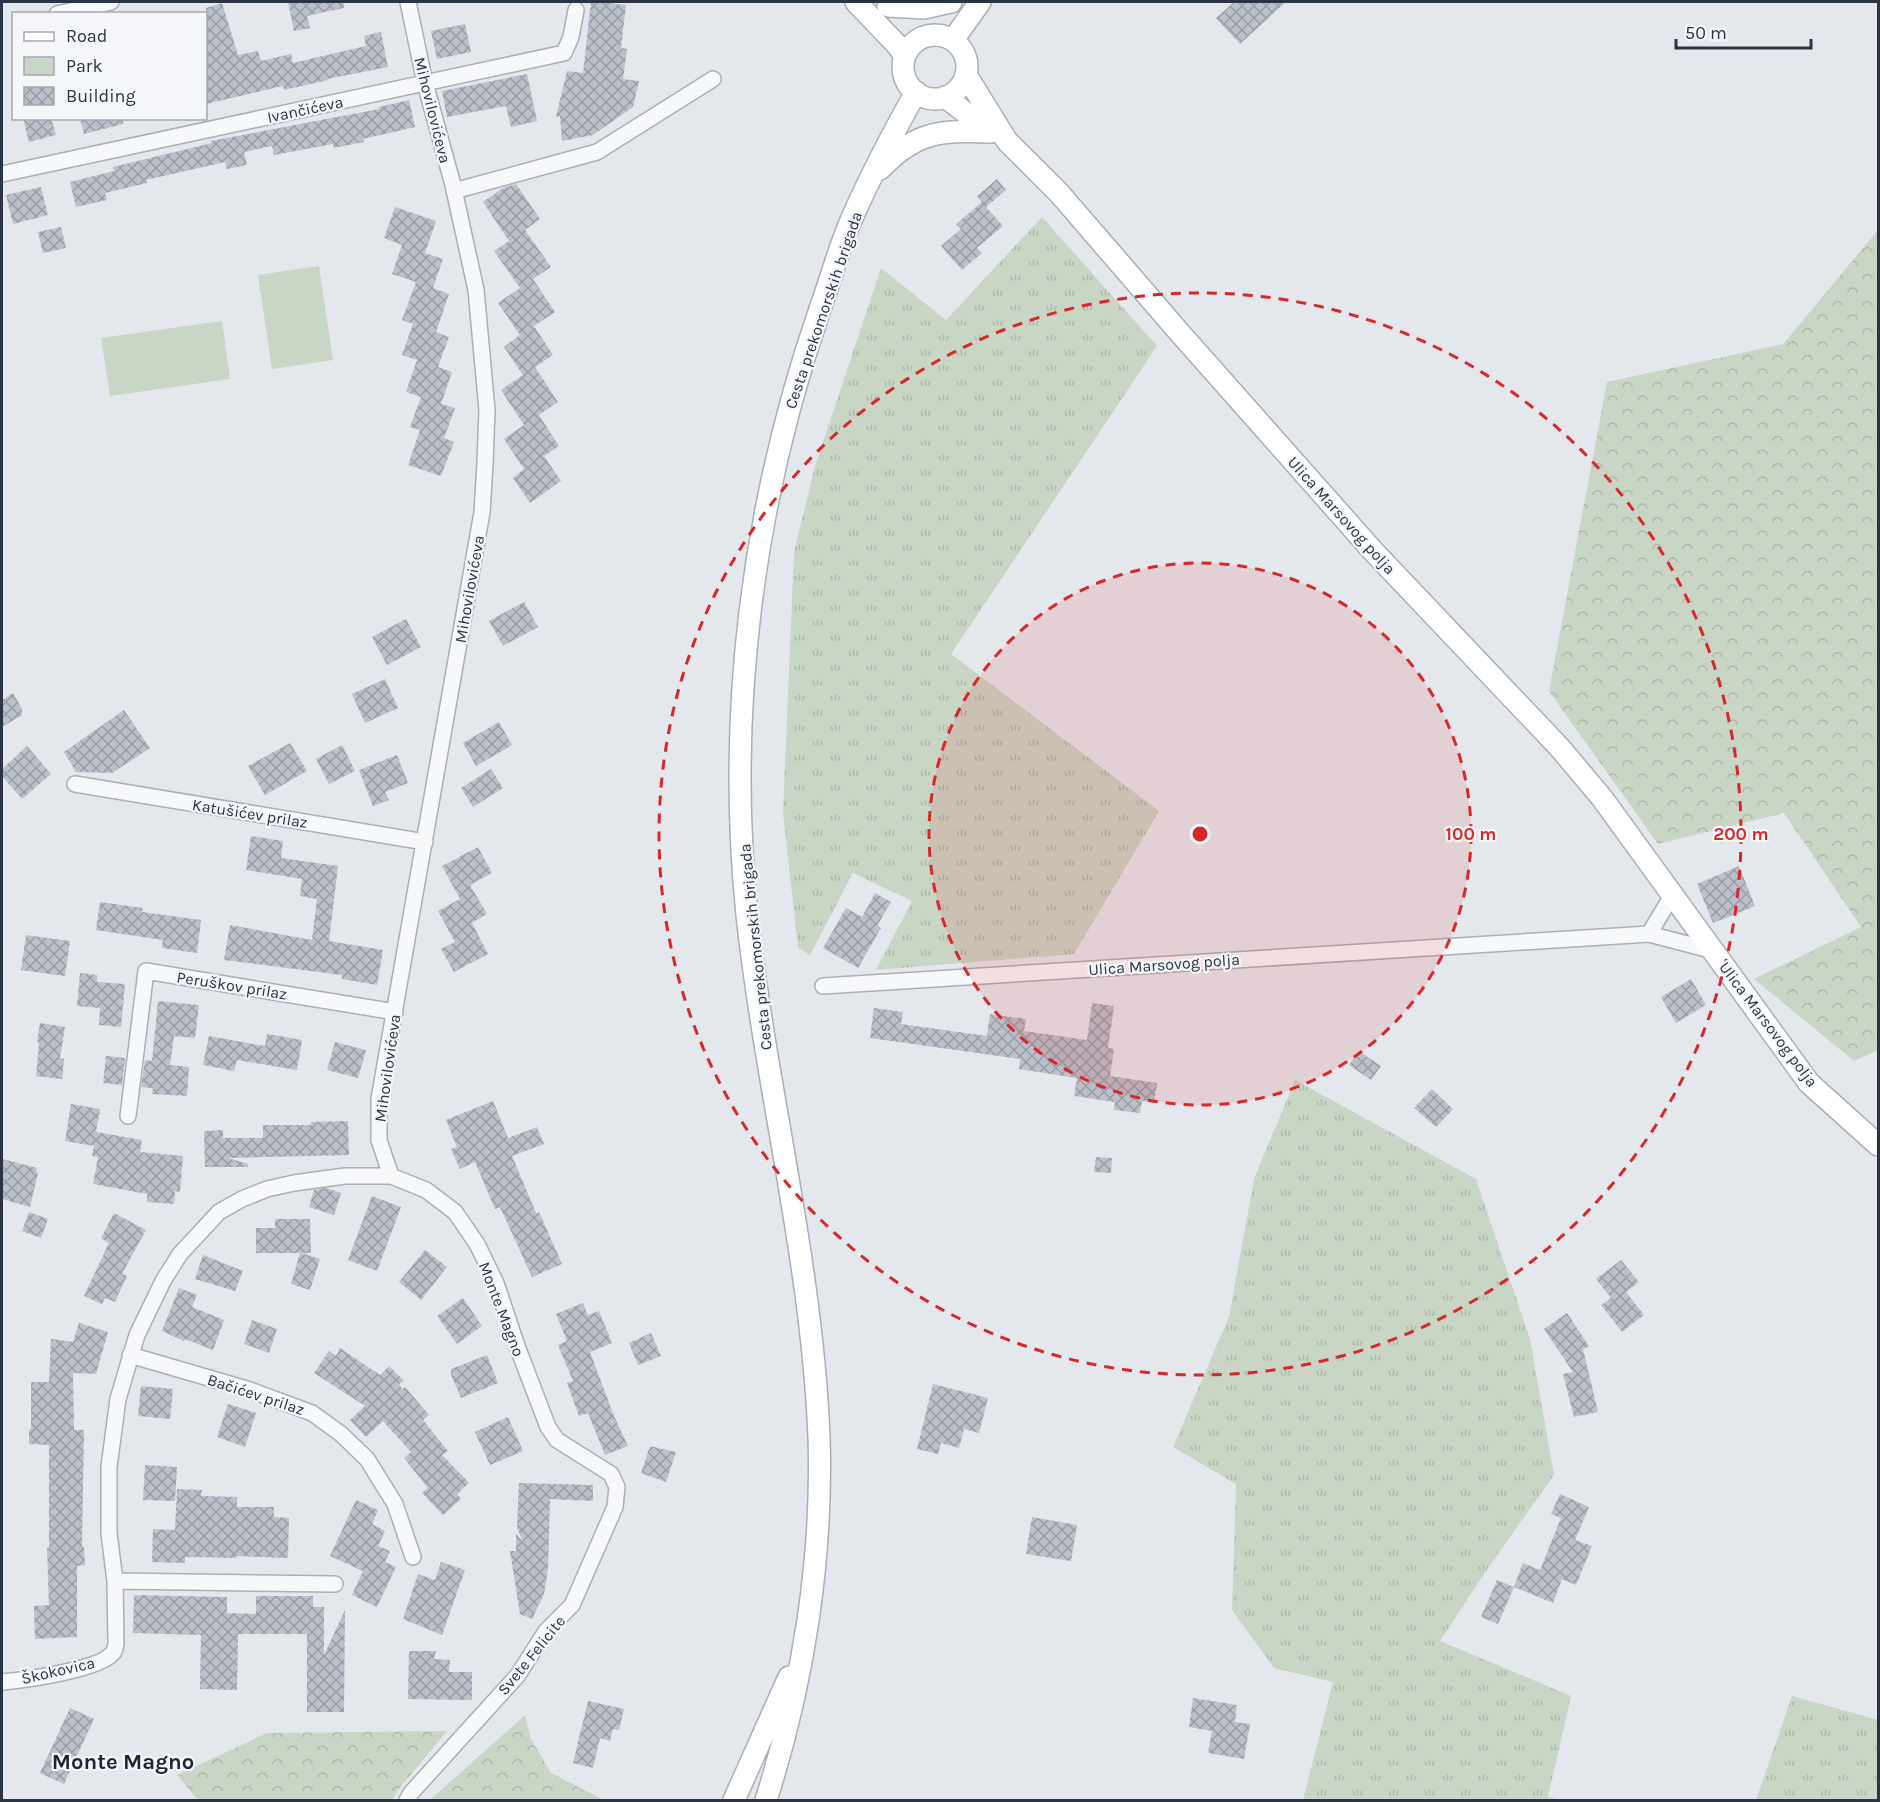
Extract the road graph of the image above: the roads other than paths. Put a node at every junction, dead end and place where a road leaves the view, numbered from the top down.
1 (111, 2) edge
2 (408, 2) edge
3 (856, 2) edge
4 (951, 2) edge
5 (980, 2) edge
6 (885, 4) edge
7 (576, 10) dead end
8 (66, 12) edge
9 (926, 36) junction
10 (953, 40) junction
11 (905, 57) junction
12 (966, 75) junction
13 (713, 79) dead end
14 (425, 83) junction
15 (916, 92) junction
16 (945, 98) junction
17 (998, 136) junction
18 (2, 174) edge
19 (869, 181) junction
20 (454, 191) junction
21 (75, 784) dead end
22 (425, 842) junction
23 (1672, 894) junction
24 (1649, 934) junction
25 (1714, 951) junction
26 (823, 986) dead end
27 (395, 1012) junction
28 (128, 1116) dead end
29 (1878, 1145) edge
30 (391, 1176) junction
31 (130, 1355) junction
32 (617, 1487) joint
33 (413, 1557) dead end
34 (115, 1581) junction
35 (335, 1584) dead end
36 (804, 1647) junction
37 (113, 1653) joint
38 (2, 1682) edge
39 (407, 1800) edge
40 (734, 1800) edge
41 (766, 1800) edge

1 - 8 street
2 - 14 street, Mihovilovićeva
3 - 11 main road
4 - 6 main road
5 - 10 main road
6 - 9 main road
7 - 14 street, Ivančićeva
9 - 10 main road
9 - 11 main road
10 - 12 main road
11 - 15 main road
12 - 16 main road
12 - 17 main road, Ulica Marsovog polja
13 - 20 street
14 - 18 street, Ivančićeva
14 - 20 street, Mihovilovićeva
15 - 16 main road
15 - 19 main road, Cesta prekomorskih brigada
16 - 17 main road, Ulica Marsovog polja
17 - 19 main road
17 - 23 main road, Ulica Marsovog polja
19 - 36 main road, Cesta prekomorskih brigada
20 - 22 street, Mihovilovićeva
21 - 22 street, Katušićev prilaz
22 - 27 street, Mihovilovićeva
23 - 24 street
23 - 25 main road, Ulica Marsovog polja
24 - 25 street, Ulica Marsovog polja
24 - 26 street, Ulica Marsovog polja
25 - 29 main road, Ulica Marsovog polja
27 - 28 street, Peruškov prilaz
27 - 30 street, Mihovilovićeva
30 - 31 street, Monte Magno
30 - 32 street, Monte Magno
31 - 33 street, Bačićev prilaz
31 - 34 street, Monte Magno
32 - 39 street, Svete Felicite
34 - 35 street
34 - 37 street, Monte Magno
36 - 40 main road, Cesta prekomorskih brigada
36 - 41 main road, Cesta prekomorskih brigada
37 - 38 street, Škokovica

